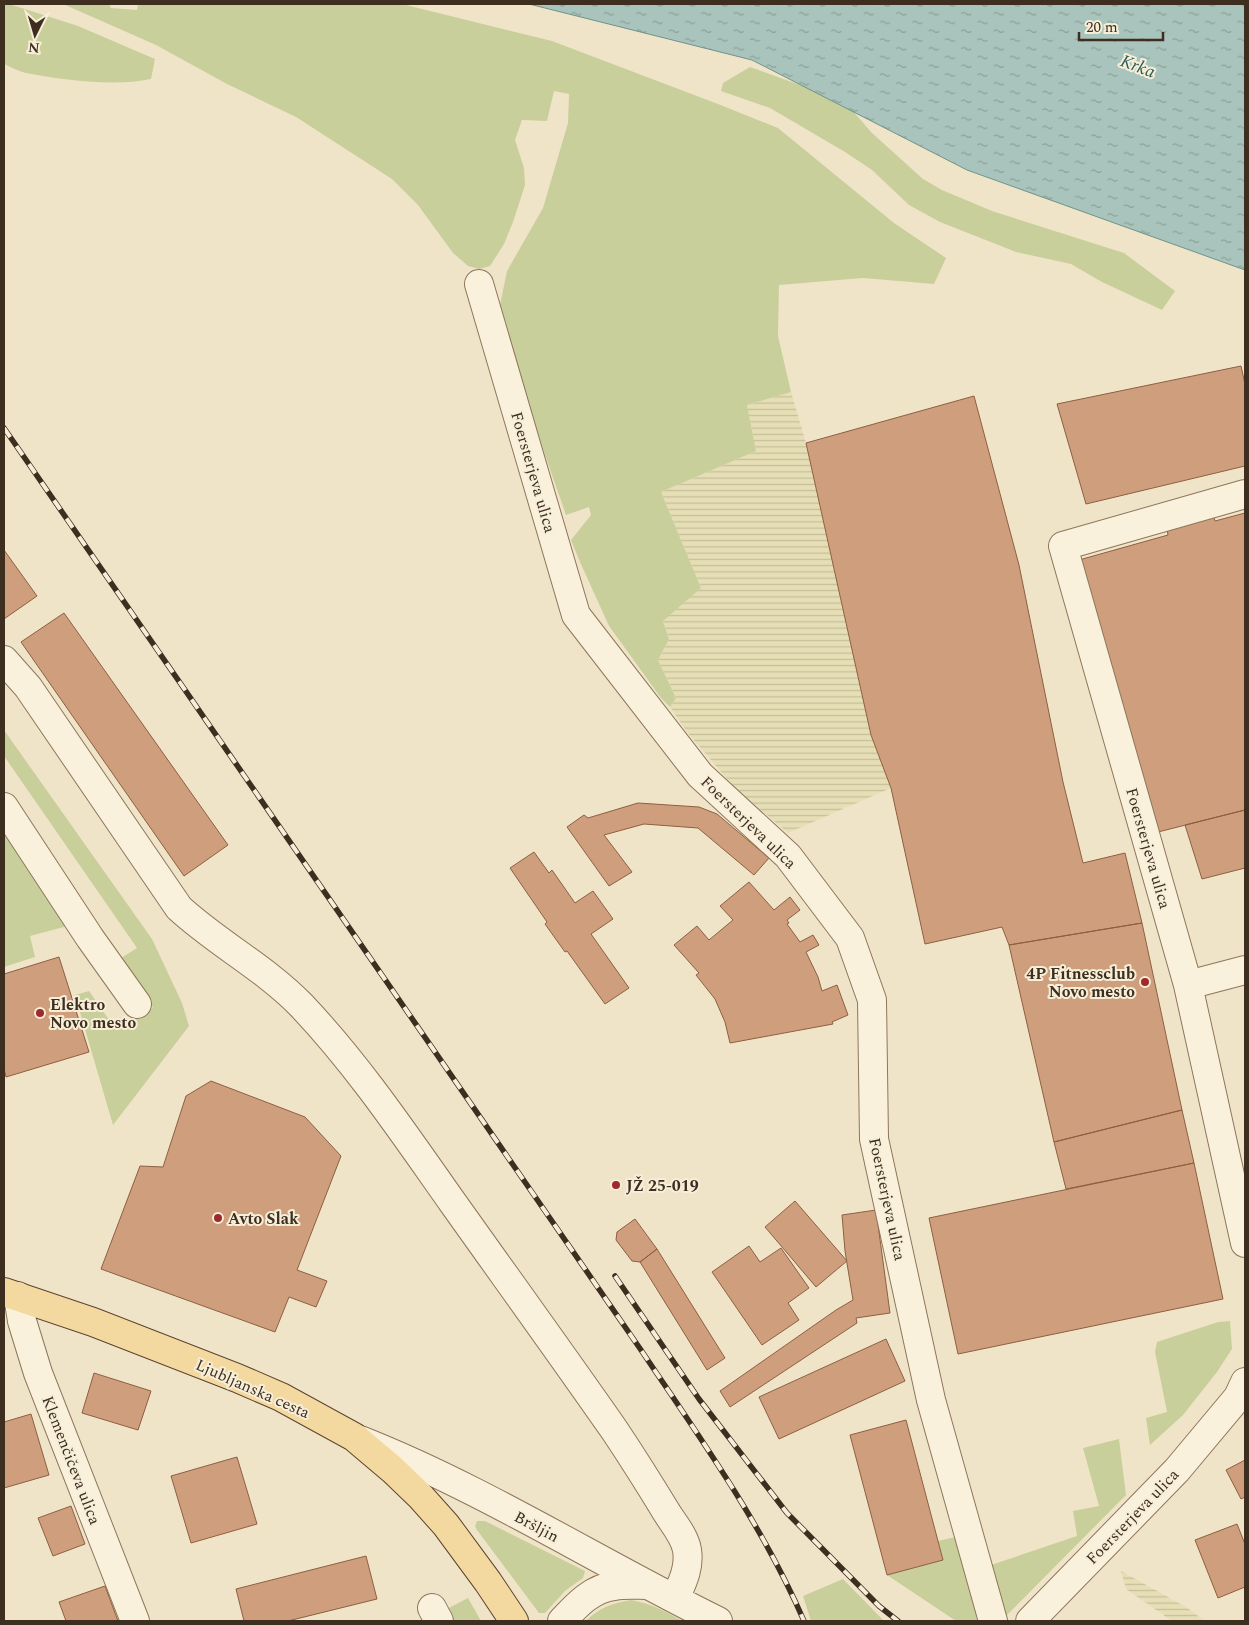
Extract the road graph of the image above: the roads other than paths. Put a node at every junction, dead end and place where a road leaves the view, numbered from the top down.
1 (479, 284) dead end
2 (1245, 494) edge
3 (4, 660) edge
4 (4, 807) edge
5 (1245, 970) edge
6 (1188, 984) junction
7 (137, 1004) dead end
8 (1245, 1242) edge
9 (11, 1294) edge
10 (1245, 1382) edge
11 (354, 1437) junction
12 (646, 1585) junction
13 (676, 1599) junction
14 (135, 1621) edge
15 (514, 1621) edge
16 (562, 1621) edge
17 (718, 1621) edge
18 (993, 1621) edge
19 (1030, 1621) edge

1 - 18 street, Foersterjeva ulica
2 - 6 street, Foersterjeva ulica
3 - 13 street
4 - 7 street
5 - 6 street
6 - 8 street, Foersterjeva ulica
9 - 11 main road, Ljubljanska cesta
9 - 14 street, Klemenčičeva ulica
10 - 19 street, Foersterjeva ulica
11 - 12 street, Bršljin
11 - 15 main road, Ljubljanska cesta
12 - 13 street, Bršljin
12 - 16 street
13 - 17 street, Bršljin

